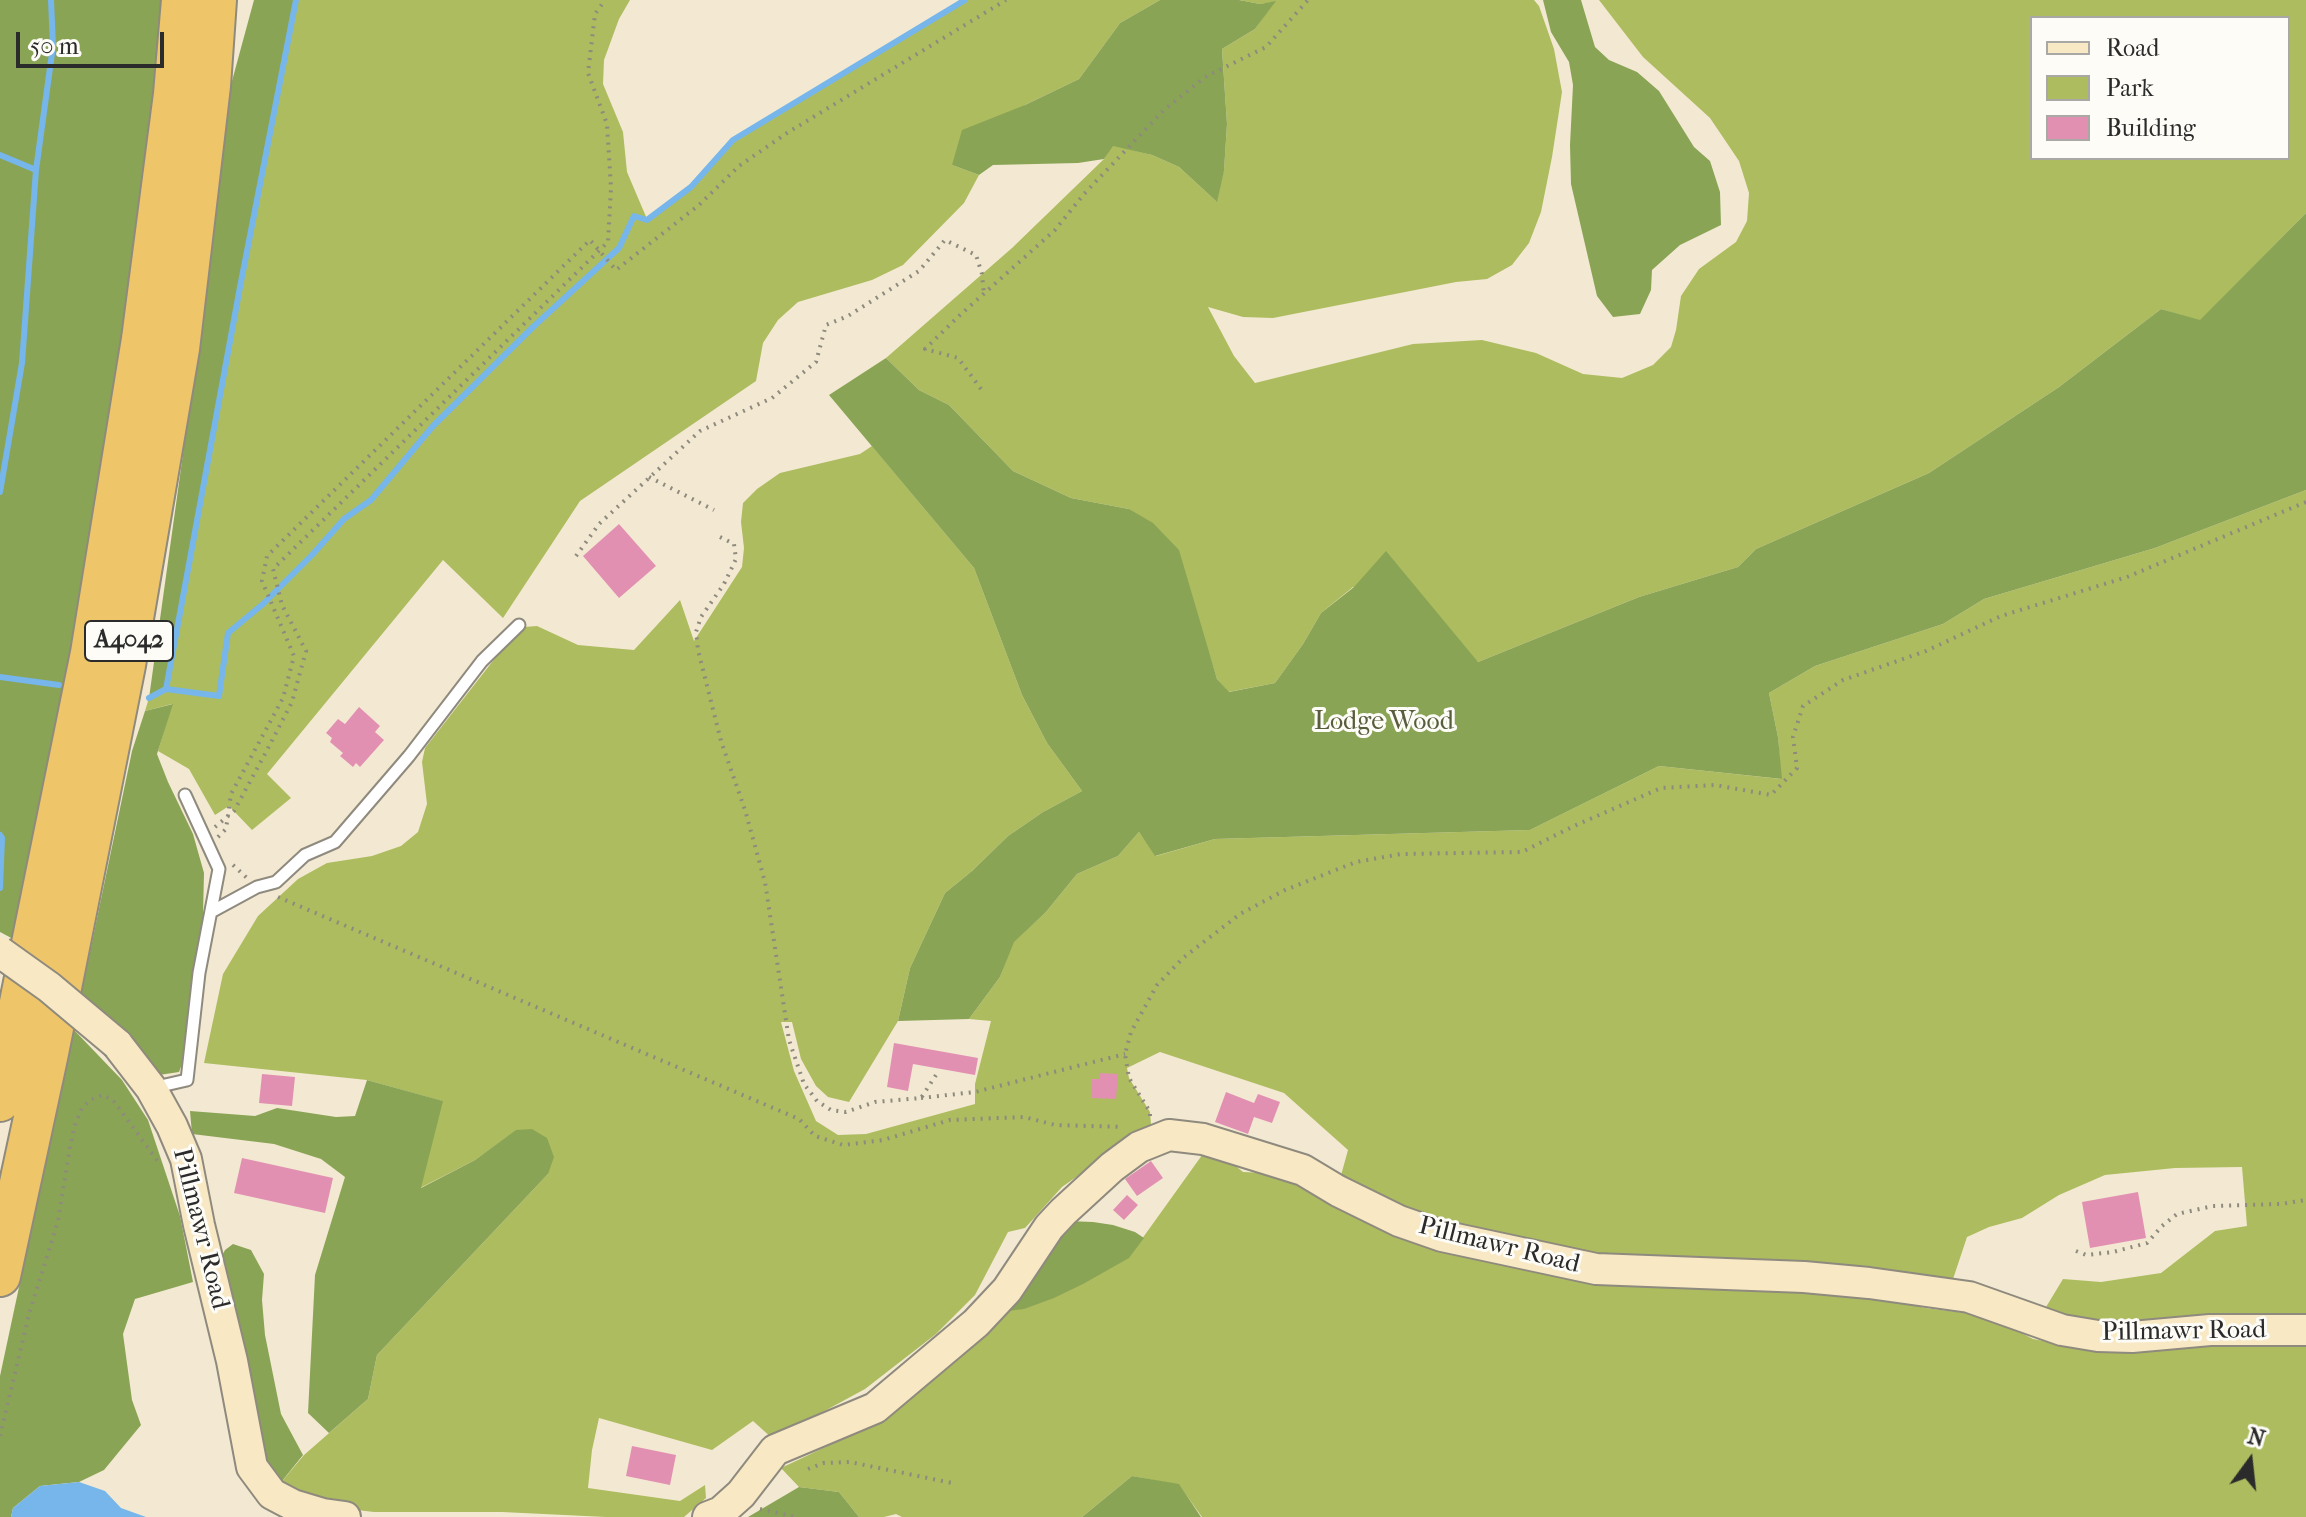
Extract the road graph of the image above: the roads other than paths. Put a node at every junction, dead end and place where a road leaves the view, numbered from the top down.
1 (182, 0) edge
2 (222, 14) edge
3 (519, 625) dead end
4 (185, 795) dead end
5 (211, 912) junction
6 (0, 952) edge
7 (151, 1088) junction
8 (0, 1101) edge
9 (0, 1276) edge
10 (2306, 1330) edge
11 (345, 1517) edge
12 (708, 1517) edge

1 - 8 highway, A4042
2 - 9 highway, A4042
3 - 5 lane
4 - 5 lane
5 - 7 lane
6 - 7 street, Pillmawr Road, bridge
7 - 11 street, Pillmawr Road
10 - 12 street, Pillmawr Road

